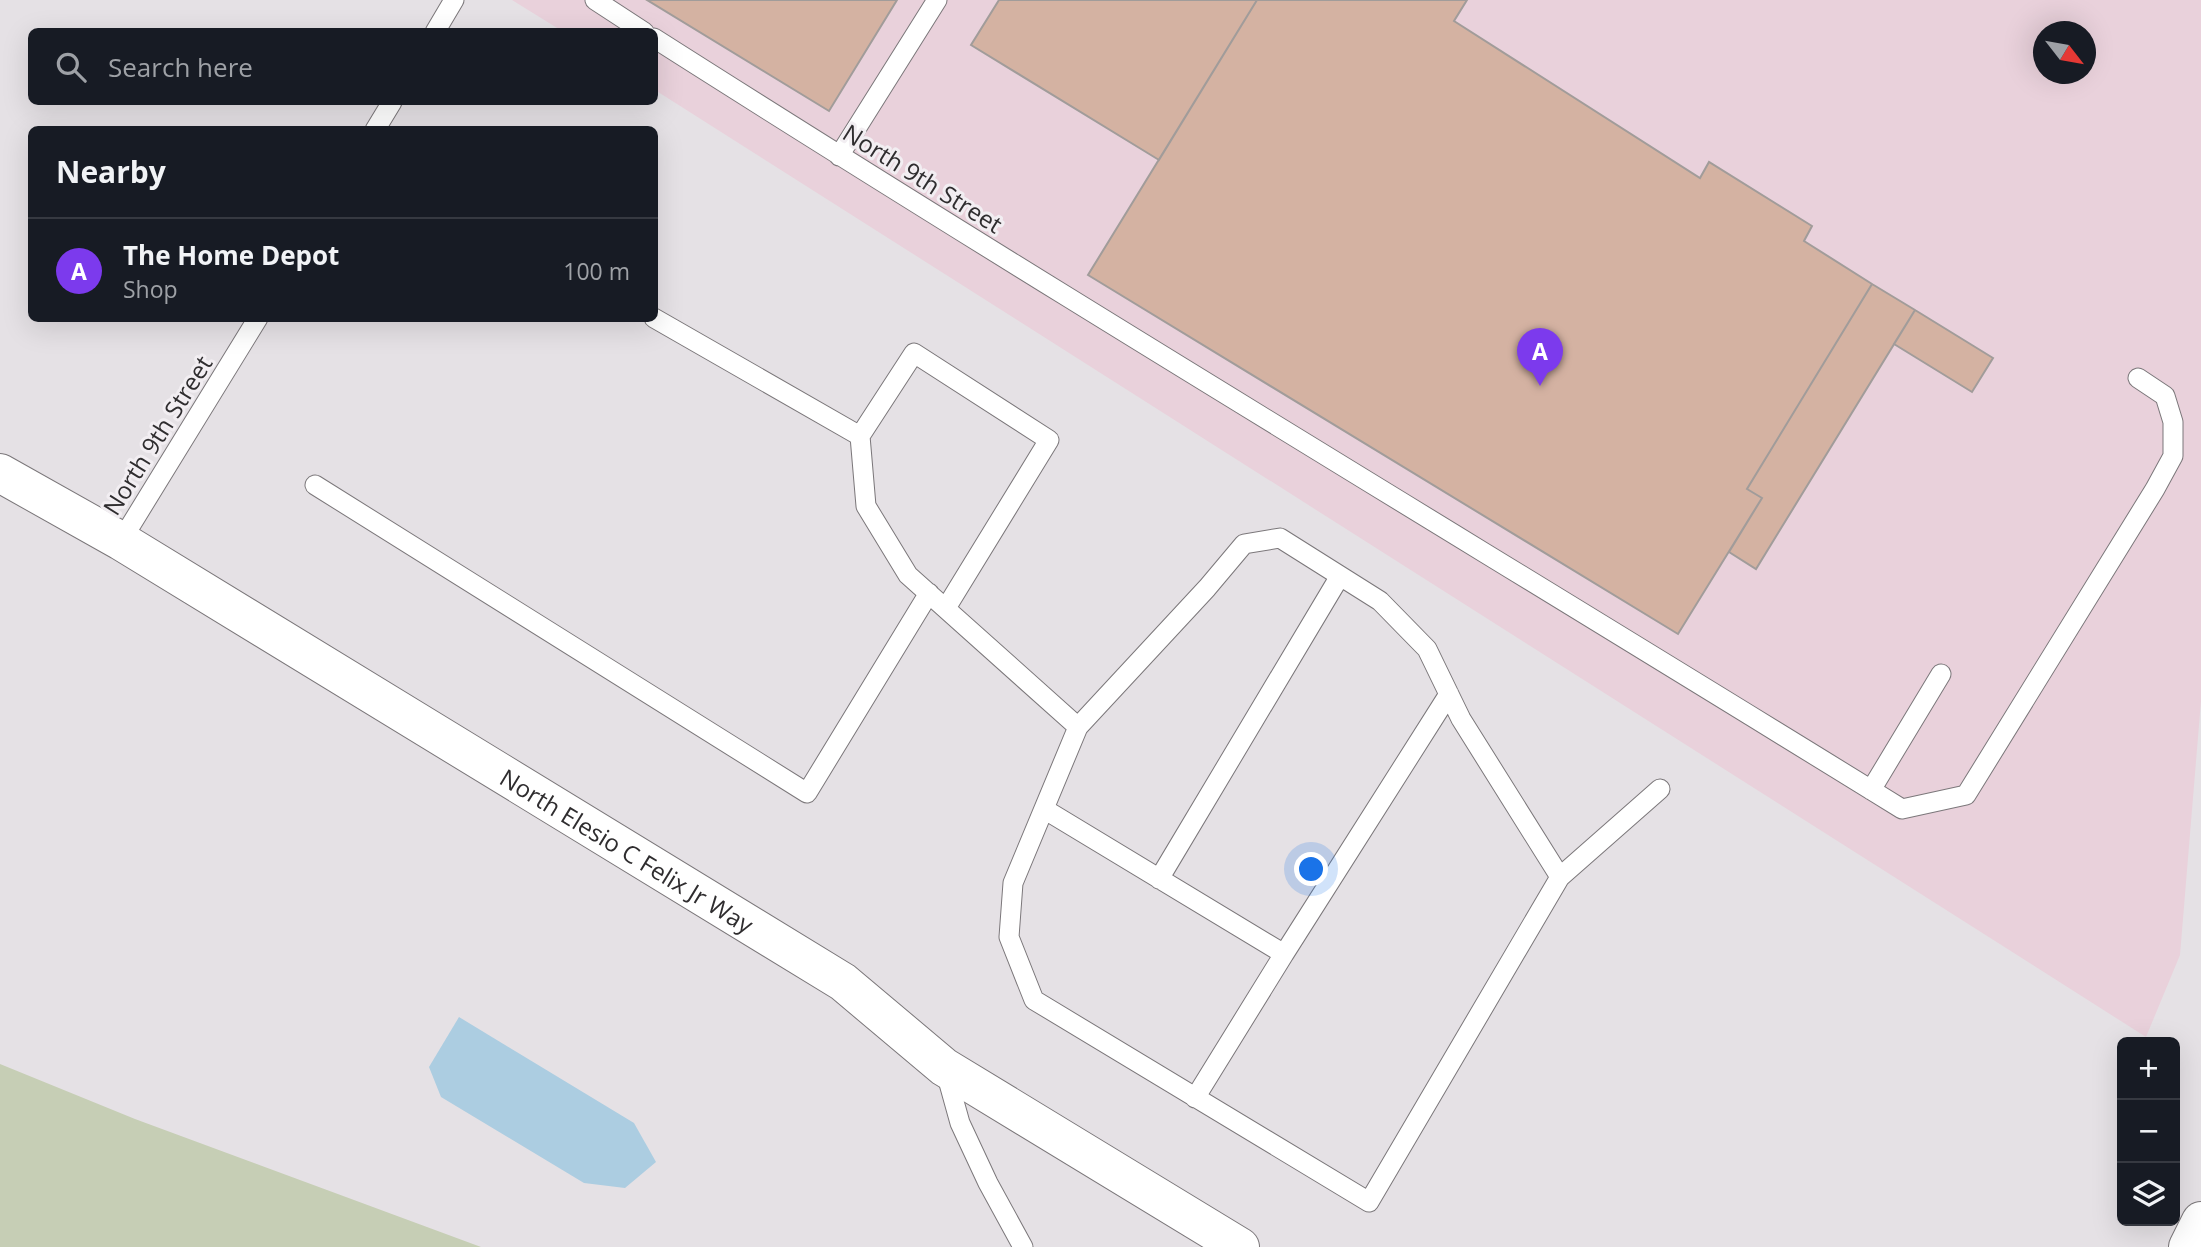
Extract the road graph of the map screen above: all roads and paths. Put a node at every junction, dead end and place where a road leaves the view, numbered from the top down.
1 (454, 0) edge
2 (595, 0) edge
3 (937, 0) edge
4 (437, 28) edge
5 (639, 28) edge
6 (658, 41) edge
7 (390, 105) edge
8 (377, 126) edge
9 (839, 156) junction
10 (658, 320) edge
11 (256, 322) edge
12 (2138, 379) dead end
13 (860, 436) junction
14 (0, 473) edge
15 (315, 485) dead end
16 (121, 541) junction
17 (1340, 576) junction
18 (929, 593) junction
19 (946, 608) junction
20 (1941, 674) dead end
21 (1449, 694) junction
22 (1078, 727) junction
23 (1660, 789) dead end
24 (1871, 790) junction
25 (1044, 809) junction
26 (1560, 877) junction
27 (1159, 879) junction
28 (1284, 954) junction
29 (944, 1066) junction
30 (1195, 1098) junction
31 (2201, 1221) edge
32 (1023, 1247) edge
33 (1240, 1247) edge
34 (2188, 1247) edge

1 - 4 lane
2 - 5 lane
3 - 9 lane
6 - 9 lane, North 9th Street
7 - 8 lane
9 - 24 lane, North 9th Street
10 - 13 lane
11 - 16 lane, North 9th Street
12 - 24 lane, North 9th Street
13 - 18 lane
13 - 19 lane
14 - 16 main road, North Elesio C Felix Jr Way
15 - 18 lane
16 - 29 main road, North Elesio C Felix Jr Way
17 - 21 lane
17 - 22 lane
17 - 27 lane
18 - 19 lane
19 - 22 lane
20 - 24 lane
21 - 26 lane
21 - 28 lane
22 - 25 lane
23 - 26 lane
25 - 27 lane
25 - 30 lane
26 - 30 lane
27 - 28 lane
28 - 30 lane
29 - 32 lane
29 - 33 main road, North Elesio C Felix Jr Way
31 - 34 main road

